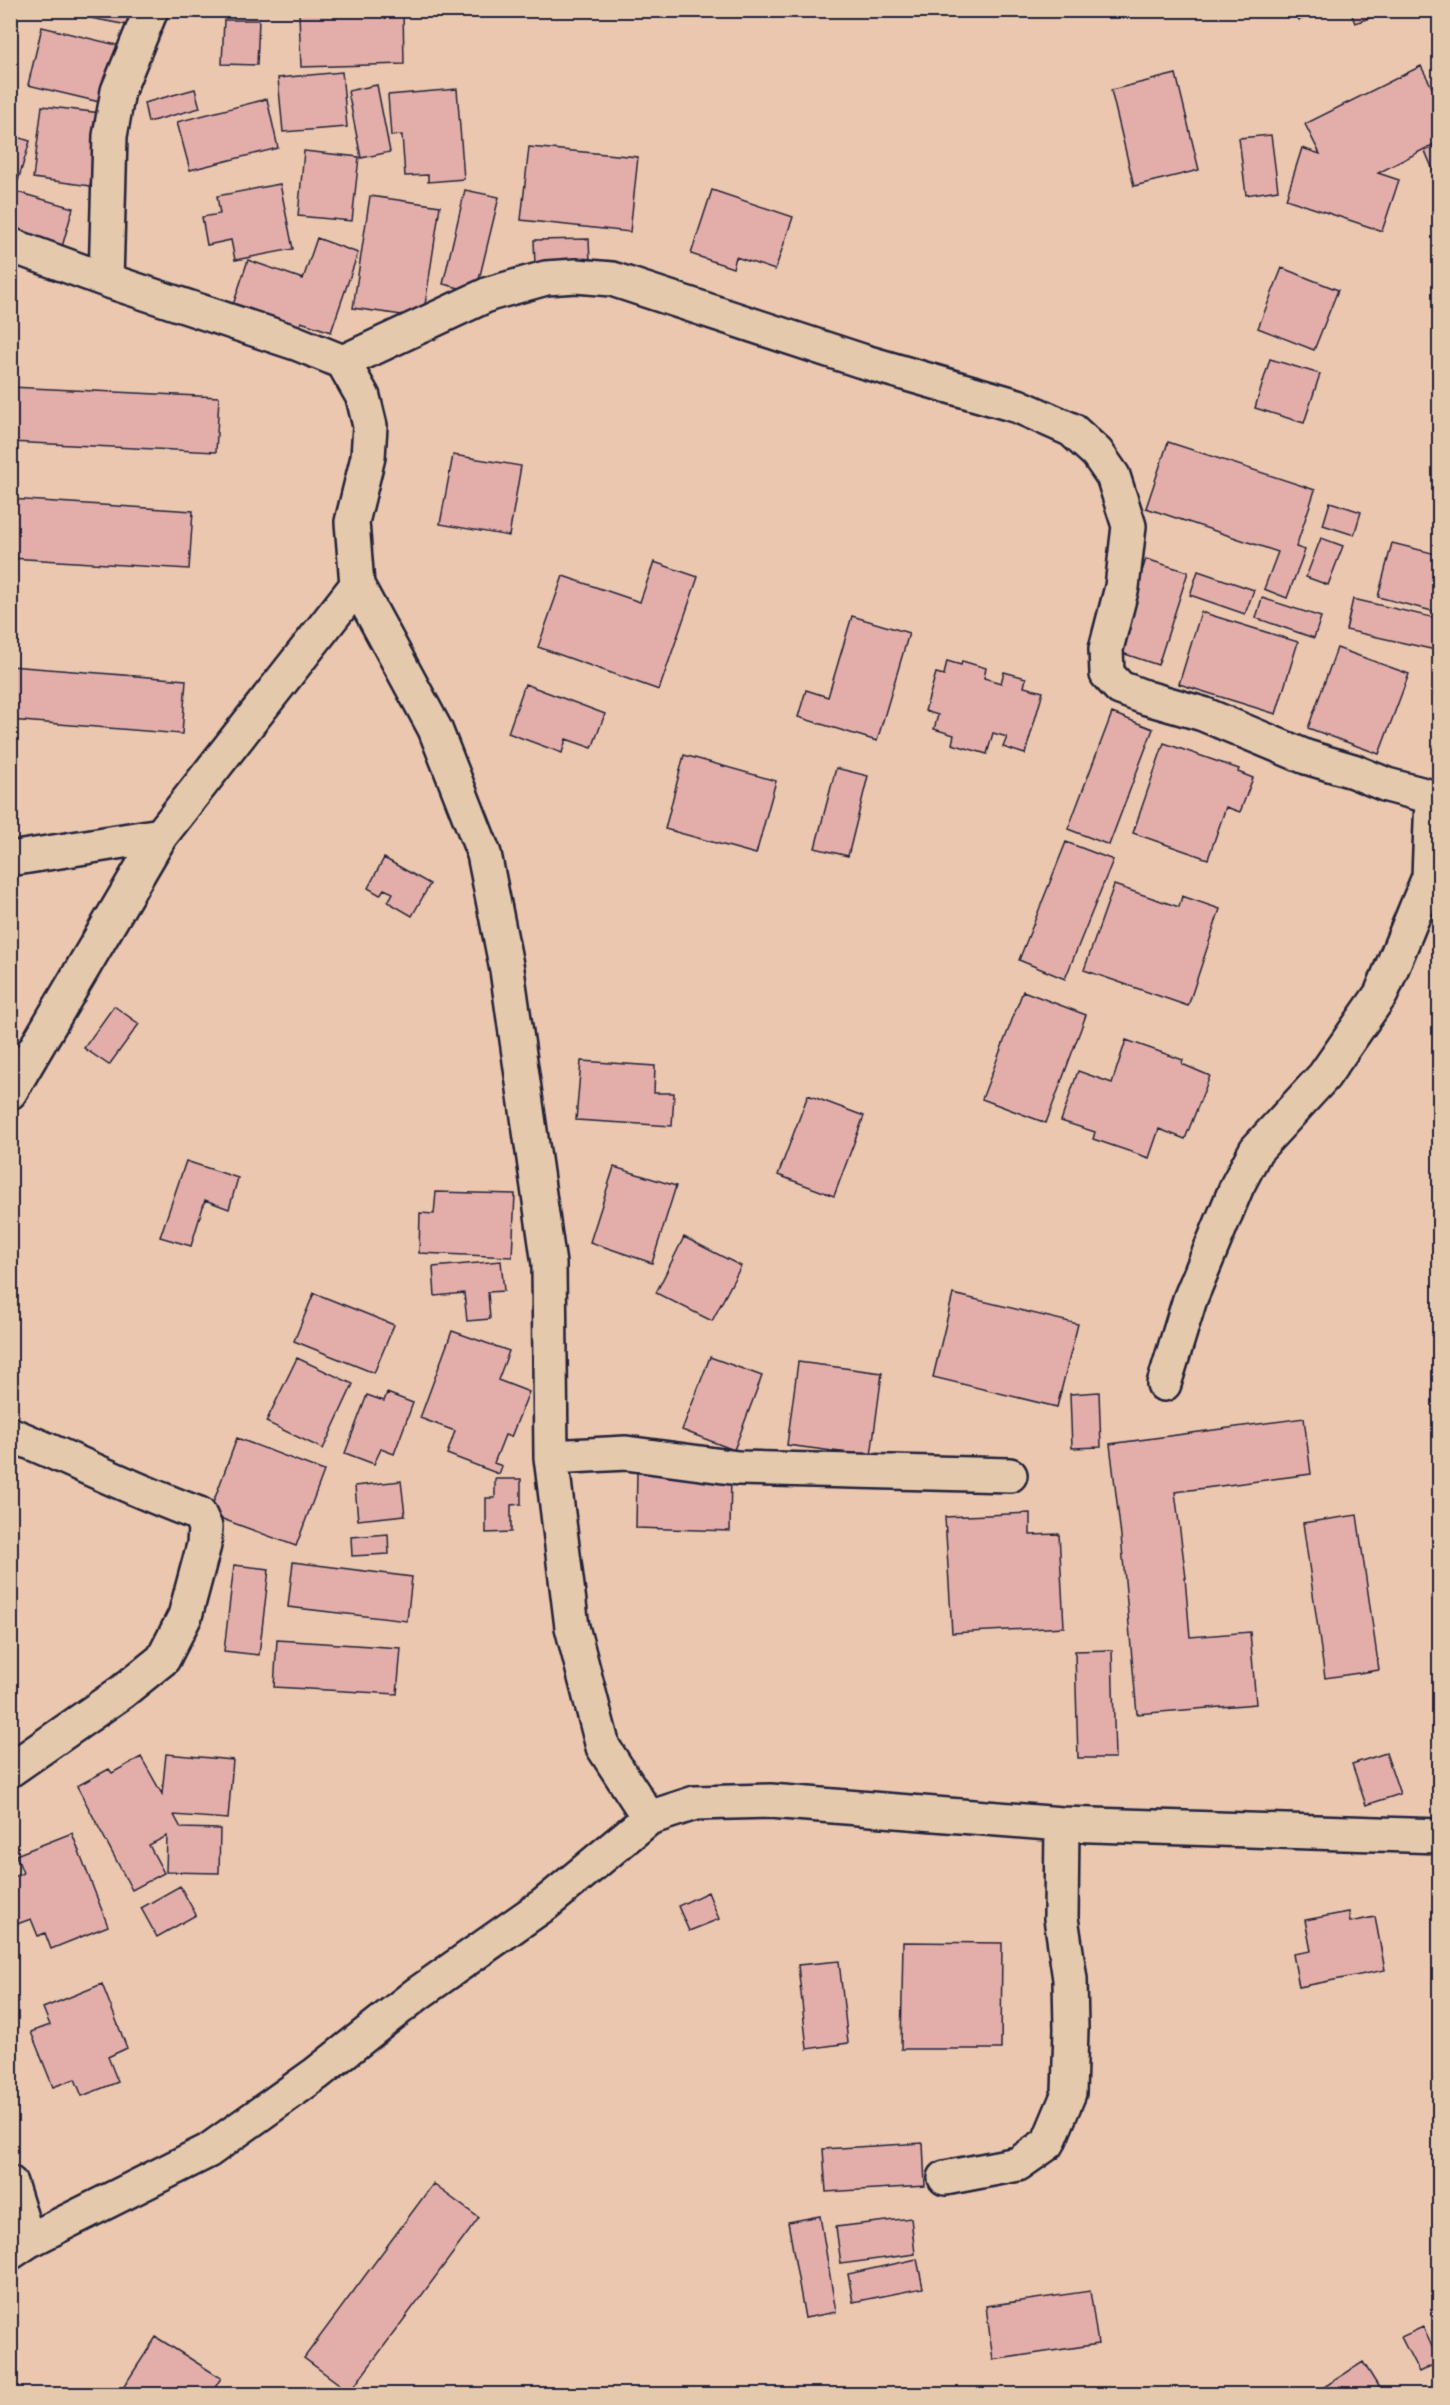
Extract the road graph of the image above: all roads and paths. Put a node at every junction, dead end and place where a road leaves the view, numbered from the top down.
1 (151, 10) edge
2 (10, 245) edge
3 (106, 280) junction
4 (343, 362) junction
5 (357, 585) junction
6 (1436, 798) edge
7 (161, 835) junction
8 (10, 859) edge
9 (10, 1092) edge
10 (1164, 1384) dead end
11 (10, 1434) edge
12 (551, 1457) junction
13 (1010, 1475) dead end
14 (10, 1770) edge
15 (649, 1818) junction
16 (1062, 1824) junction
17 (1440, 1836) edge
18 (945, 2178) dead end
19 (10, 2183) edge
20 (19, 2247) edge

1 - 3 street
2 - 3 street
3 - 4 street
4 - 5 street
4 - 6 street
5 - 7 street
5 - 12 street
6 - 10 street
7 - 8 street
7 - 9 street
11 - 14 street
12 - 13 street
12 - 15 street
15 - 16 street
15 - 20 street
16 - 17 street
16 - 18 street
19 - 20 street

